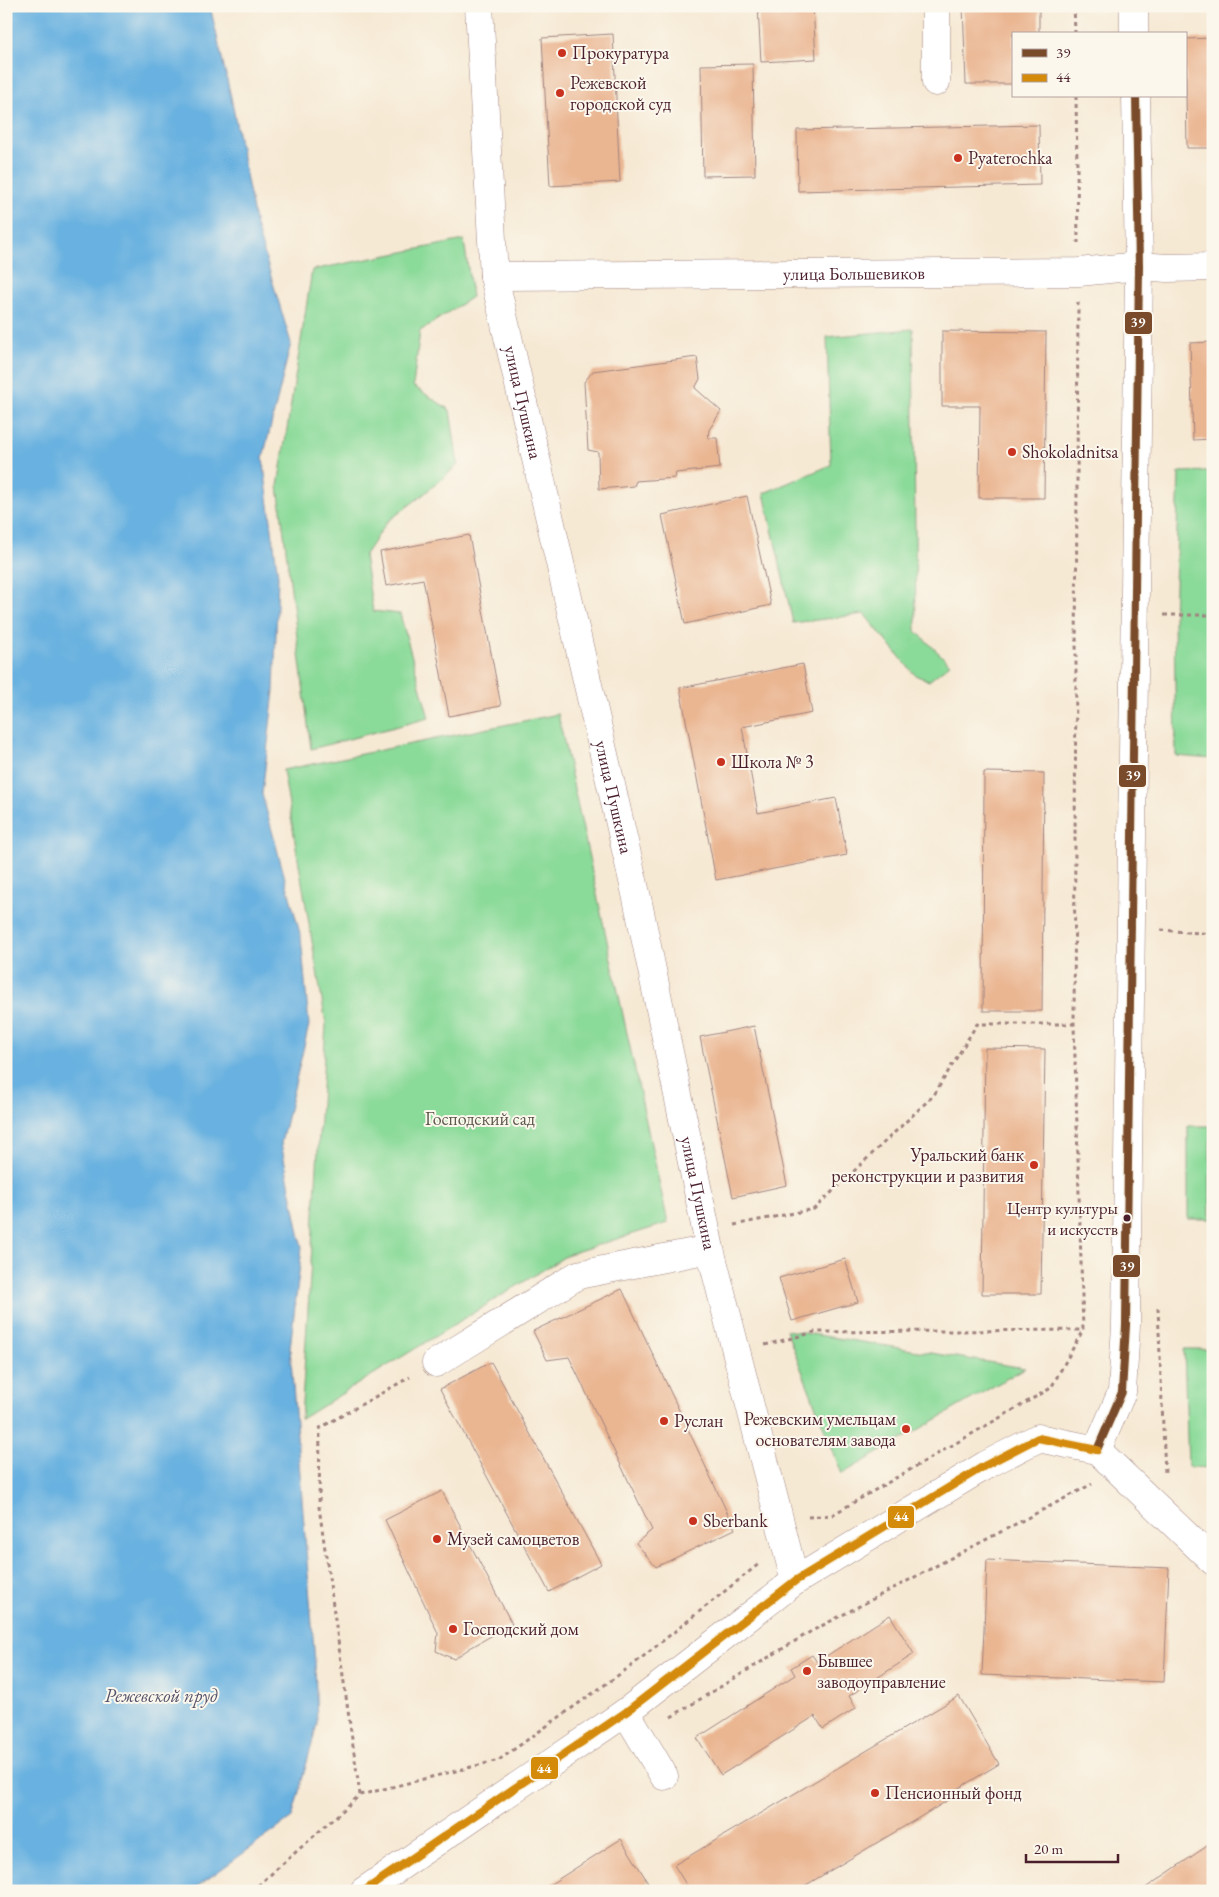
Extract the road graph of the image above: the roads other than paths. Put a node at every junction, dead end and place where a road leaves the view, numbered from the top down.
1 (480, 6) edge
2 (936, 6) edge
3 (1134, 6) edge
4 (1134, 32) edge
5 (936, 82) dead end
6 (1136, 98) edge
7 (1139, 266) junction
8 (1213, 267) edge
9 (494, 276) junction
10 (710, 1249) junction
11 (436, 1363) road end
12 (1097, 1450) junction
13 (1213, 1561) edge
14 (795, 1581) junction
15 (626, 1712) junction
16 (664, 1776) dead end
17 (364, 1891) edge

1 - 9 street, улица Пушкина
2 - 5 street
3 - 4 street
6 - 7 street
7 - 8 street, улица Большевиков
7 - 9 street, улица Большевиков
7 - 12 street
9 - 10 street, улица Пушкина
10 - 11 street
10 - 14 street, улица Пушкина
12 - 13 street
12 - 14 street
14 - 15 street
15 - 16 street
15 - 17 street

